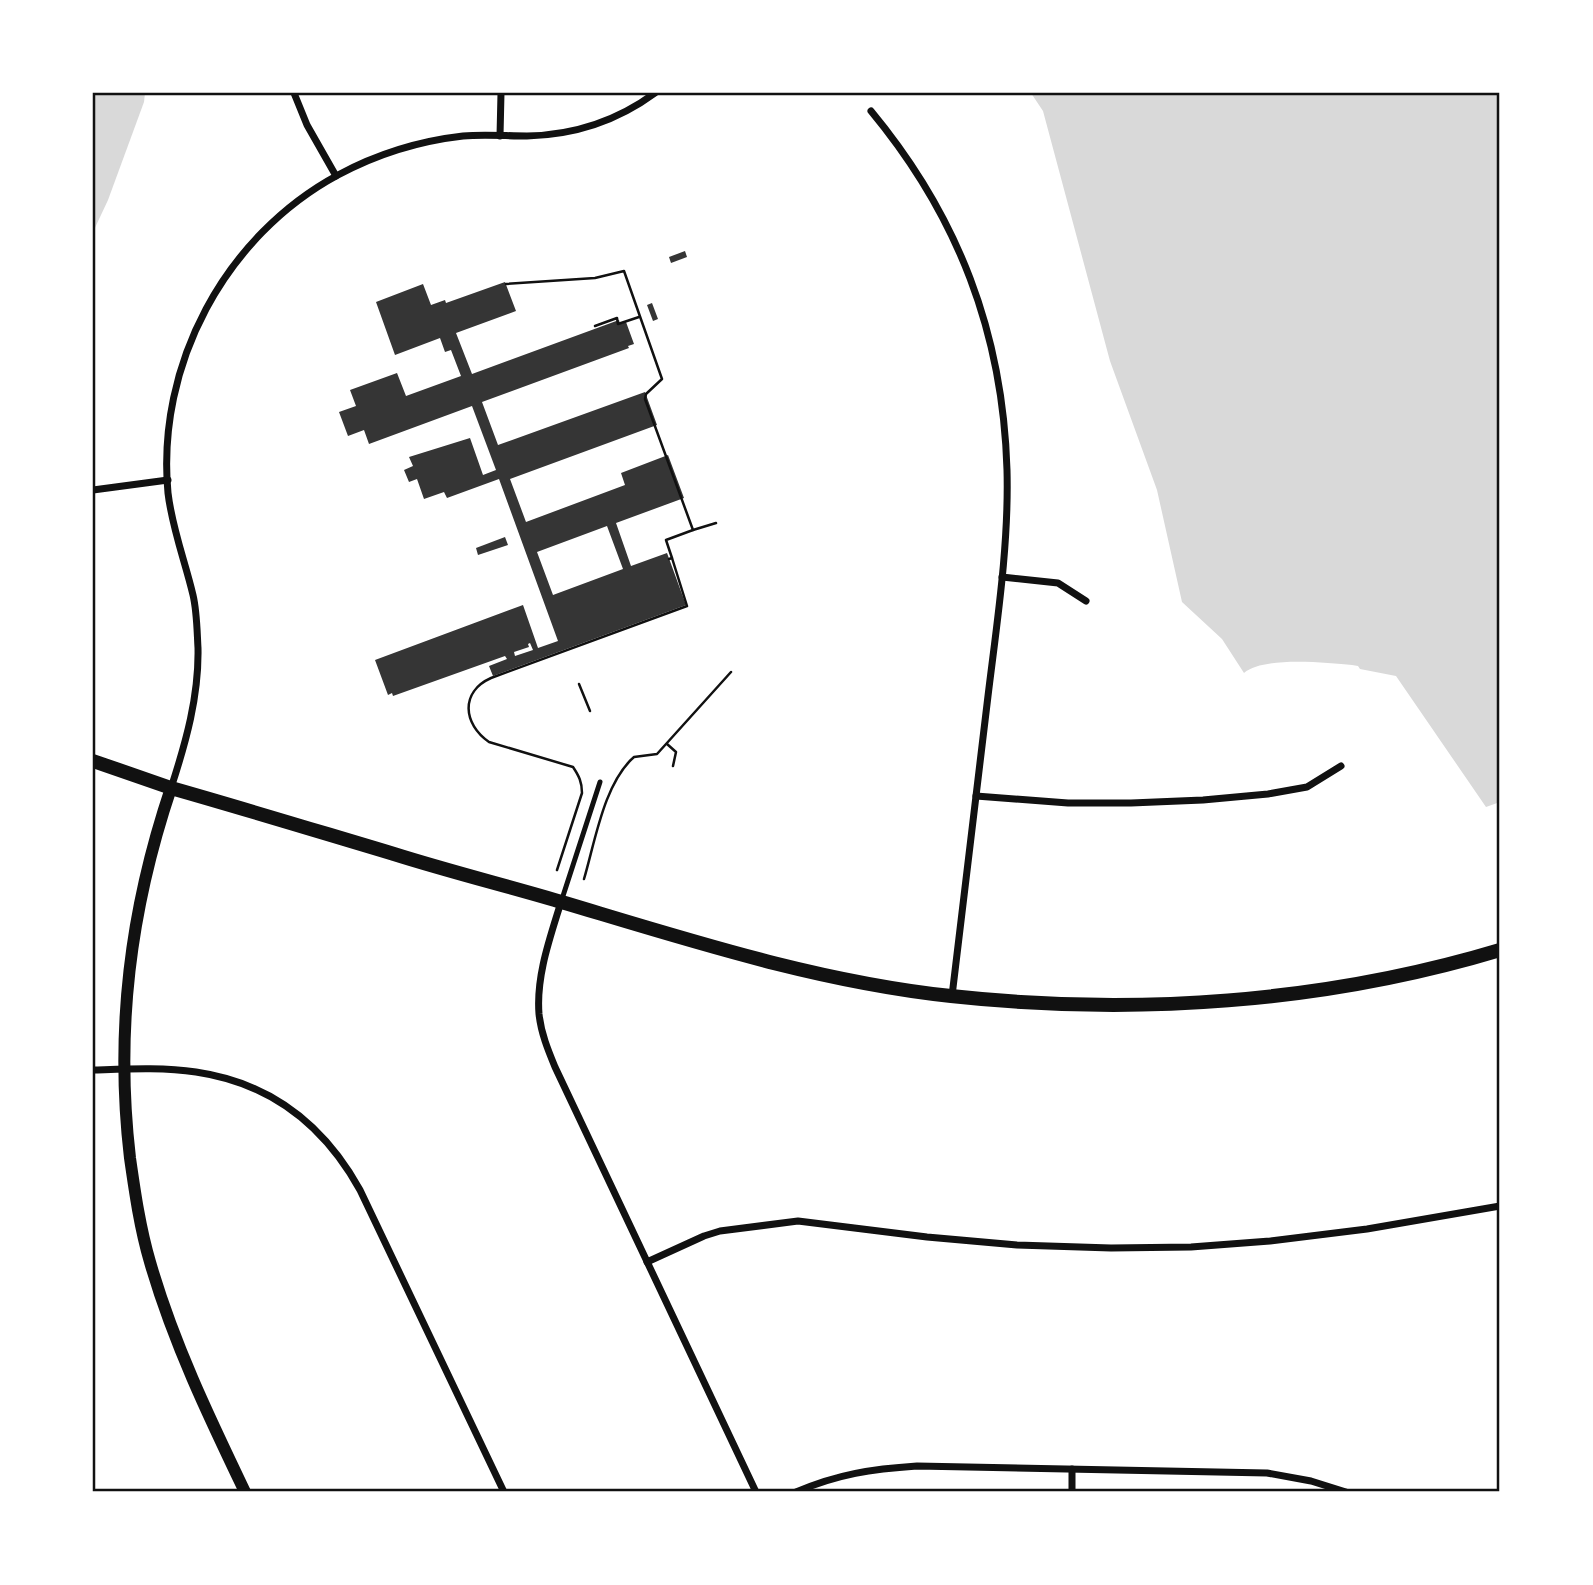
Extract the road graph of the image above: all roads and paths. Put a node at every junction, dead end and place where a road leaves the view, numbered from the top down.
1 (294, 93) edge
2 (501, 93) edge
3 (655, 93) edge
4 (871, 111) dead end
5 (500, 136) junction
6 (336, 176) junction
7 (506, 284) dead end
8 (639, 317) junction
9 (595, 326) dead end
10 (168, 480) junction
11 (93, 490) edge
12 (716, 523) dead end
13 (693, 530) junction
14 (1002, 577) junction
15 (1086, 601) dead end
16 (731, 673) dead end
17 (579, 684) dead end
18 (590, 711) dead end
19 (667, 744) junction
20 (93, 761) edge
21 (673, 766) dead end
22 (1341, 766) dead end
23 (600, 782) dead end
24 (171, 788) junction
25 (976, 796) junction
26 (557, 870) dead end
27 (584, 878) dead end
28 (561, 902) junction
29 (1500, 950) edge
30 (952, 996) junction
31 (124, 1069) junction
32 (93, 1070) edge
33 (1500, 1206) edge
34 (647, 1262) junction
35 (1072, 1469) junction
36 (245, 1492) edge
37 (504, 1492) edge
38 (756, 1492) edge
39 (796, 1492) edge
40 (1072, 1492) edge
41 (1346, 1492) edge

1 - 6 street
2 - 5 street
3 - 5 street
4 - 14 street
5 - 6 street
6 - 10 street
7 - 8 path
8 - 9 path
8 - 13 path
10 - 11 street
10 - 24 street
12 - 13 path
13 - 26 path
14 - 15 street
14 - 25 street
16 - 19 path
17 - 18 path
19 - 21 path
19 - 27 path
20 - 24 main road
22 - 25 street
23 - 28 lane
24 - 28 main road
24 - 31 street
25 - 30 street
28 - 30 main road
28 - 34 street
29 - 30 main road
31 - 32 street
31 - 36 street
31 - 37 street
33 - 34 street
34 - 38 street
35 - 39 street
35 - 40 street
35 - 41 street

